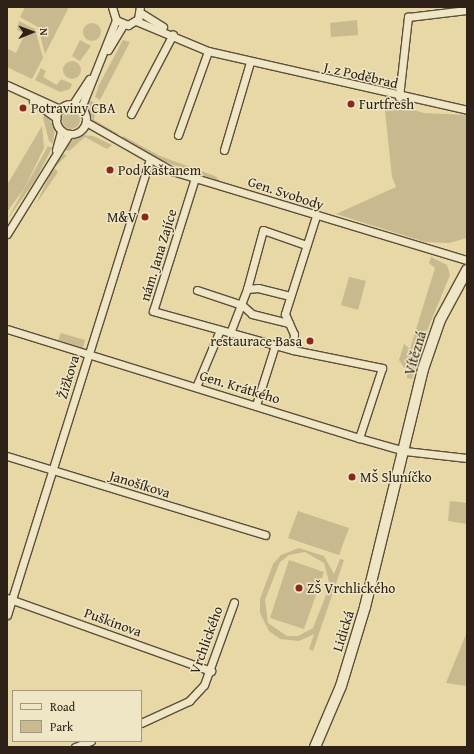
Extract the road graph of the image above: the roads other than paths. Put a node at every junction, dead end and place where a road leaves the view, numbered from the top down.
1 (111, 8) edge
2 (141, 10) edge
3 (467, 10) edge
4 (116, 20) junction
5 (136, 21) junction
6 (123, 25) junction
7 (173, 34) junction
8 (208, 51) junction
9 (250, 62) junction
10 (99, 64) junction
11 (7, 85) edge
12 (25, 94) junction
13 (399, 97) junction
14 (73, 104) junction
15 (60, 108) junction
16 (81, 108) junction
17 (467, 110) edge
18 (131, 114) dead end
19 (56, 118) junction
20 (86, 122) junction
21 (81, 130) junction
22 (61, 131) junction
23 (70, 134) junction
24 (104, 134) junction
25 (178, 135) dead end
26 (224, 150) dead end
27 (54, 156) junction
28 (149, 161) junction
29 (195, 178) junction
30 (316, 216) junction
31 (10, 227) edge
32 (7, 234) edge
33 (306, 244) junction
34 (467, 260) edge
35 (467, 270) edge
36 (247, 289) junction
37 (197, 290) dead end
38 (290, 296) junction
39 (242, 305) junction
40 (289, 324) junction
41 (7, 328) edge
42 (220, 330) junction
43 (230, 333) junction
44 (274, 345) junction
45 (293, 350) junction
46 (89, 355) junction
47 (196, 387) junction
48 (256, 405) junction
49 (359, 438) junction
50 (405, 451) junction
51 (7, 456) edge
52 (467, 458) edge
53 (54, 471) junction
54 (265, 535) dead end
55 (10, 599) edge
56 (234, 602) dead end
57 (7, 615) edge
58 (211, 671) junction
59 (142, 723) edge
60 (88, 742) edge
61 (75, 747) edge
62 (315, 747) edge

1 - 4 street
2 - 5 street, J. z Poděbrad
2 - 7 street, J. z Poděbrad
3 - 13 street
4 - 6 street
4 - 10 street
5 - 6 street
5 - 7 street, J. z Poděbrad
6 - 10 street
7 - 8 street, J. z Poděbrad
7 - 18 street
8 - 9 street, J. z Poděbrad
8 - 25 street
9 - 13 street, J. z Poděbrad
9 - 26 street
10 - 14 street
10 - 16 street
11 - 12 street
12 - 15 street
12 - 19 street
13 - 17 street, J. z Poděbrad
14 - 15 street
14 - 16 street
15 - 19 street
16 - 20 street
19 - 22 street
20 - 21 street
20 - 24 street, Gen. Svobody
21 - 23 street, Gen. Svobody
21 - 24 street, Gen. Svobody
22 - 23 street
22 - 27 street
23 - 27 street
24 - 28 street, Gen. Svobody
27 - 31 street
28 - 29 street, Gen. Svobody
28 - 46 street, Žižkova
29 - 30 street, Gen. Svobody
29 - 42 street, nám. Jana Zajíce
30 - 33 street
30 - 34 street, Gen. Svobody
31 - 32 street
33 - 36 street
33 - 38 street
35 - 50 main road, Vítězná
36 - 38 street
36 - 39 street
37 - 39 street
38 - 40 street
39 - 40 street
39 - 43 street
40 - 45 street
41 - 46 street, Gen. Krátkého
42 - 43 street, nám. Jana Zajíce
42 - 47 street
43 - 44 street, nám. Jana Zajíce
44 - 45 street, nám. Jana Zajíce
44 - 48 street
45 - 49 street, nám. Jana Zajíce
46 - 47 street, Gen. Krátkého
46 - 53 street, Žižkova
47 - 48 street, Gen. Krátkého
48 - 49 street, Gen. Krátkého
49 - 50 street, Gen. Krátkého
50 - 52 street, Gen. Krátkého
50 - 62 main road, Lidická
51 - 53 street, Janošíkova
53 - 54 street, Janošíkova
53 - 55 street, Žižkova
55 - 57 street, Žižkova
55 - 58 street, Puškinova
56 - 58 street, Vrchlického
58 - 59 street, Vrchlického
60 - 61 street

